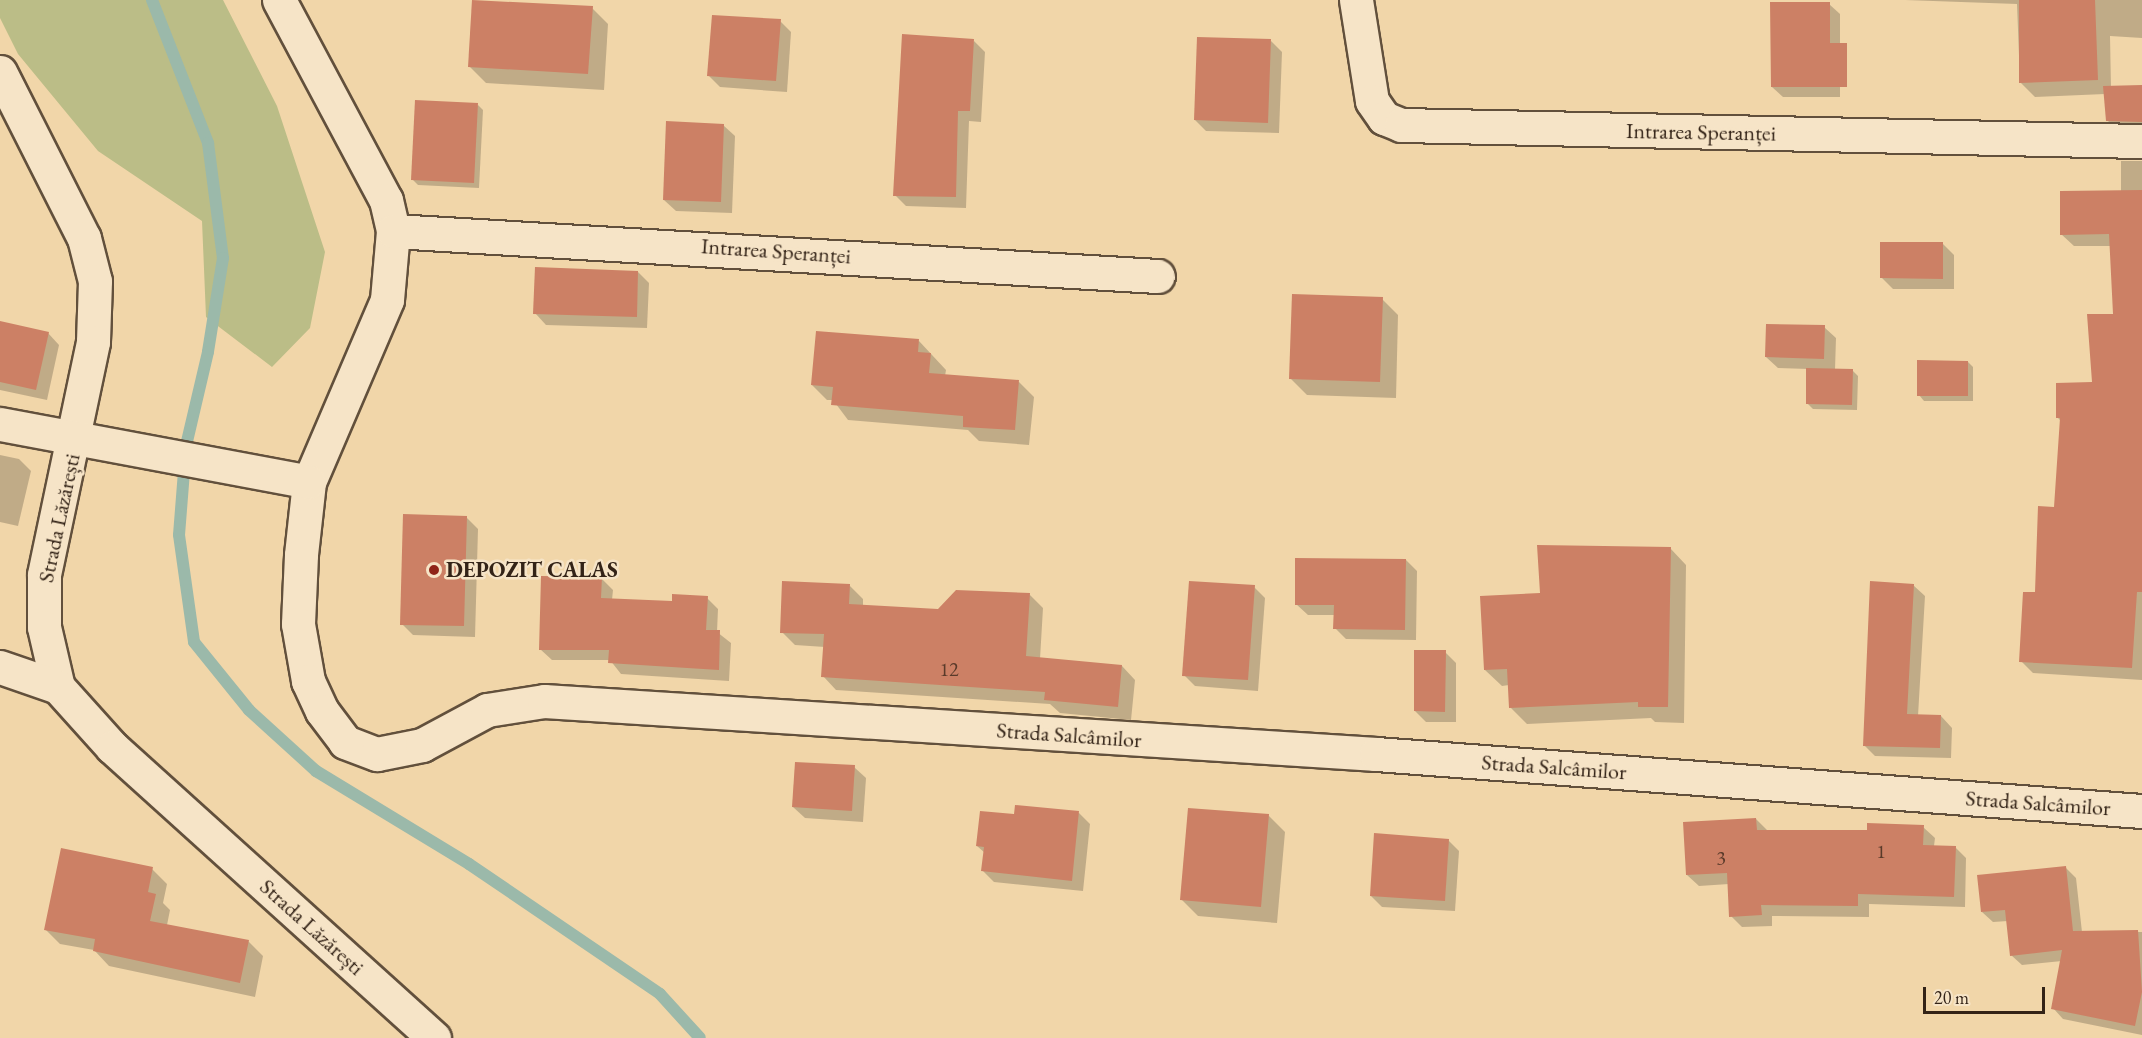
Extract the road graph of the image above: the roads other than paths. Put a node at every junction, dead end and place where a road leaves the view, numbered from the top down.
1 (279, 0) edge
2 (1356, 0) edge
3 (0, 72) edge
4 (2142, 141) edge
5 (393, 231) junction
6 (1158, 276) dead end
7 (0, 424) edge
8 (75, 440) junction
9 (309, 482) junction
10 (0, 667) edge
11 (58, 687) junction
12 (2142, 811) edge
13 (434, 1038) edge

1 - 5 street
2 - 4 street, Intrarea Speranței
3 - 8 street, Strada Lăzărești
5 - 6 street, Intrarea Speranței
5 - 9 street
7 - 8 street
8 - 9 street
8 - 11 street, Strada Lăzărești
9 - 12 street, Strada Salcâmilor
10 - 11 street
11 - 13 street, Strada Lăzărești

